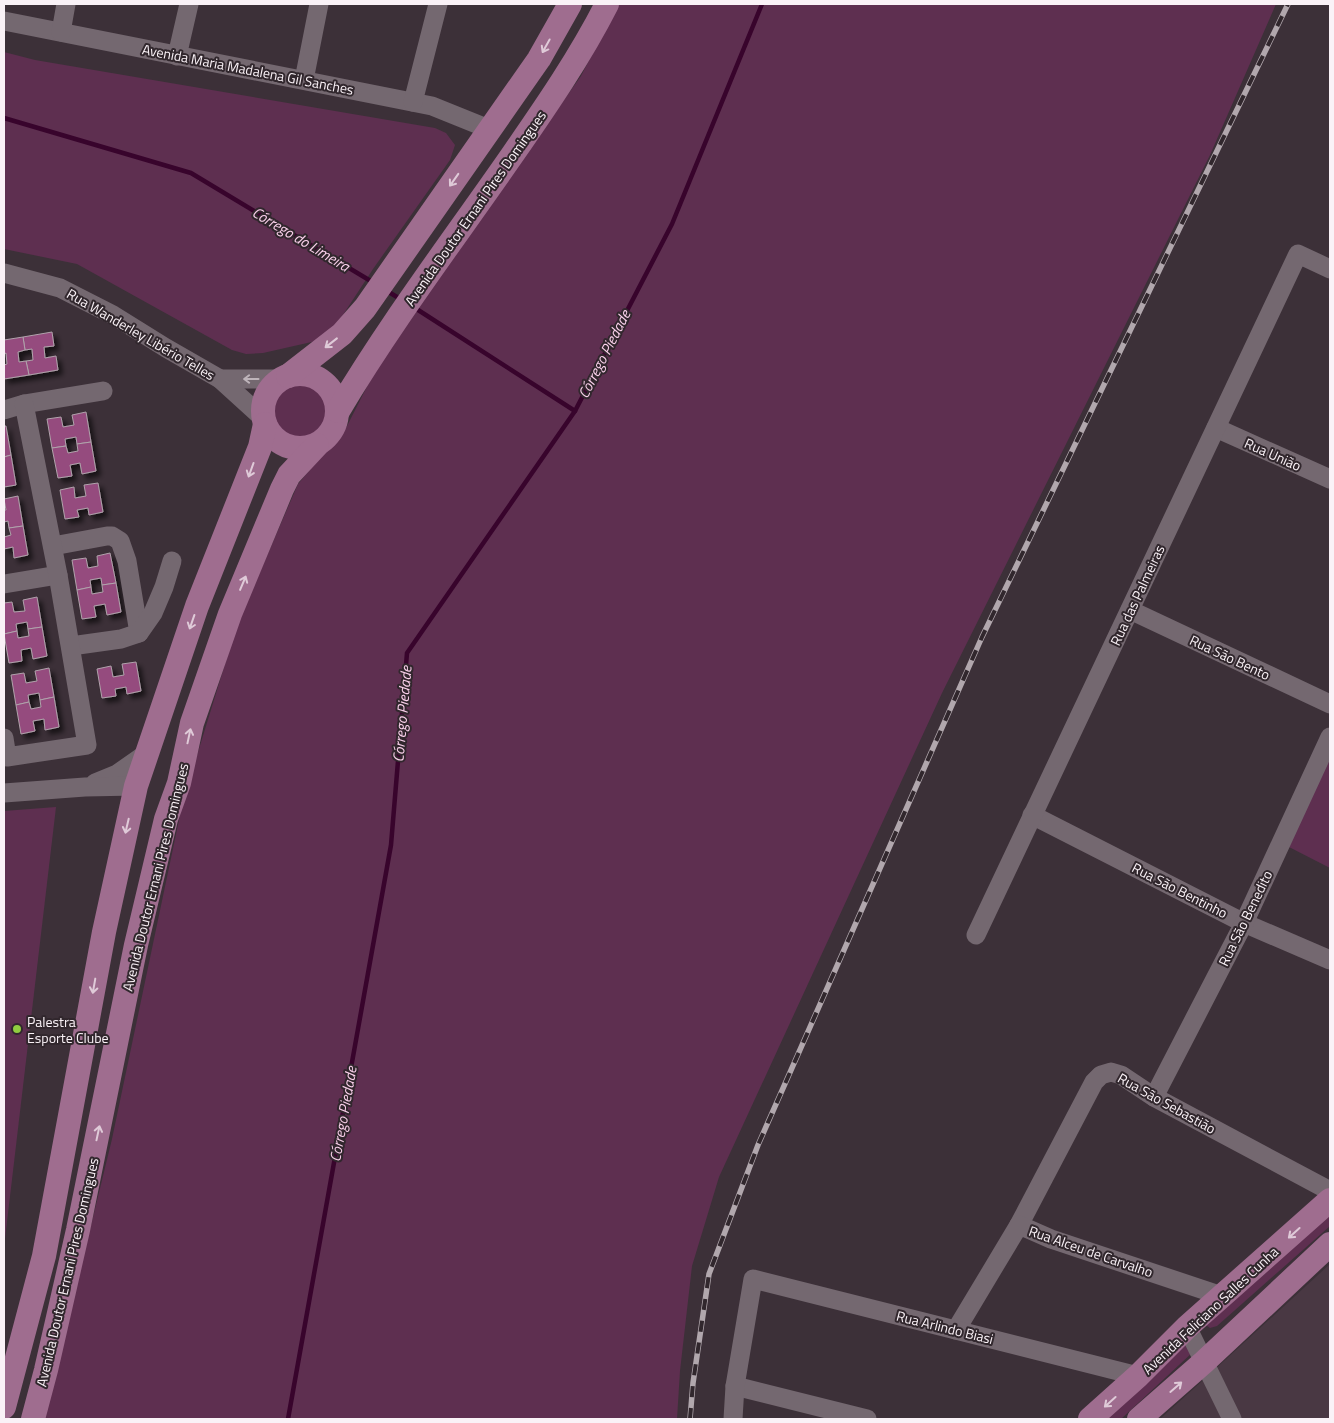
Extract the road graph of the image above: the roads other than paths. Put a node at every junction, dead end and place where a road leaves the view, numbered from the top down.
1 (66, 4) edge
2 (189, 4) edge
3 (319, 4) edge
4 (438, 4) edge
5 (570, 4) edge
6 (607, 4) edge
7 (4, 21) edge
8 (60, 32) junction
9 (177, 56) junction
10 (304, 80) junction
11 (413, 102) junction
12 (489, 129) junction
13 (1330, 269) edge
14 (4, 274) edge
15 (285, 378) junction
16 (220, 379) junction
17 (103, 391) dead end
18 (24, 404) junction
19 (4, 410) edge
20 (338, 411) junction
21 (264, 421) junction
22 (1216, 428) junction
23 (317, 445) junction
24 (1330, 479) edge
25 (53, 546) junction
26 (172, 561) dead end
27 (58, 575) junction
28 (4, 584) edge
29 (1130, 610) junction
30 (139, 633) junction
31 (70, 646) junction
32 (1330, 704) edge
33 (1330, 737) edge
34 (4, 738) edge
35 (147, 753) junction
36 (136, 786) junction
37 (85, 787) junction
38 (4, 793) edge
39 (1032, 815) junction
40 (1244, 923) junction
41 (976, 935) dead end
42 (1330, 960) edge
43 (1154, 1098) junction
44 (1330, 1192) edge
45 (1330, 1200) edge
46 (1019, 1225) junction
47 (1330, 1244) edge
48 (1222, 1296) junction
49 (1187, 1328) junction
50 (956, 1330) junction
51 (1204, 1362) junction
52 (1138, 1376) junction
53 (734, 1386) junction
54 (4, 1407) edge
55 (33, 1419) edge
56 (733, 1419) edge
57 (867, 1419) edge
58 (1090, 1419) edge
59 (1139, 1419) edge
60 (1232, 1419) edge

1 - 8 street
2 - 9 street
3 - 10 street
4 - 11 street
5 -> 12 main road
6 - 20 main road, Avenida Doutor Ernani Pires Domingues
7 - 8 street, Avenida Maria Madalena Gil Sanches
8 - 9 street, Avenida Maria Madalena Gil Sanches
9 - 10 street, Avenida Maria Madalena Gil Sanches
10 - 11 street, Avenida Maria Madalena Gil Sanches
11 - 12 street, Avenida Maria Madalena Gil Sanches
12 -> 15 main road
13 - 22 street, Rua das Palmeiras
14 - 16 street, Rua Wanderley Libério Telles
15 -> 16 street, Rua Wanderley Libério Telles
15 - 20 main road
15 - 21 main road
16 - 21 street, Rua Wanderley Libério Telles
17 - 18 street
18 - 19 street
18 - 25 street
20 - 23 main road
21 - 23 main road
21 -> 35 main road, Avenida Doutor Ernani Pires Domingues
22 - 24 street, Rua União
22 - 29 street, Rua das Palmeiras
55 -> 23 main road, Avenida Doutor Ernani Pires Domingues
25 - 27 street
25 - 30 street
26 - 30 street
27 - 28 street
27 - 31 street
29 - 32 street, Rua São Bento
29 - 39 street, Rua das Palmeiras
30 - 31 street
31 - 34 street
33 - 40 street, Rua São Benedito
35 - 36 main road, Avenida Doutor Ernani Pires Domingues
35 - 37 street
36 - 37 street
36 -> 54 main road, Avenida Doutor Ernani Pires Domingues
37 - 38 street
39 - 40 street, Rua São Bentinho
39 - 41 street, Rua das Palmeiras
40 - 42 street, Rua São Bentinho
40 - 43 street, Rua São Benedito
43 - 44 street, Rua São Sebastião
43 - 46 street, Rua São Sebastião
45 -> 48 main road, Avenida Feliciano Salles Cunha
46 - 48 street, Rua Alceu de Carvalho
46 - 50 street, Rua Alceu de Carvalho
47 - 51 main road
48 - 49 main road, Avenida Feliciano Salles Cunha
49 - 51 street
49 - 52 main road, Avenida Feliciano Salles Cunha
50 - 52 street, Rua Arlindo Biasi
50 - 53 street, Rua Arlindo Biasi
59 -> 51 main road
51 - 60 street
52 -> 58 main road, Avenida Feliciano Salles Cunha
53 - 56 street
53 - 57 street

